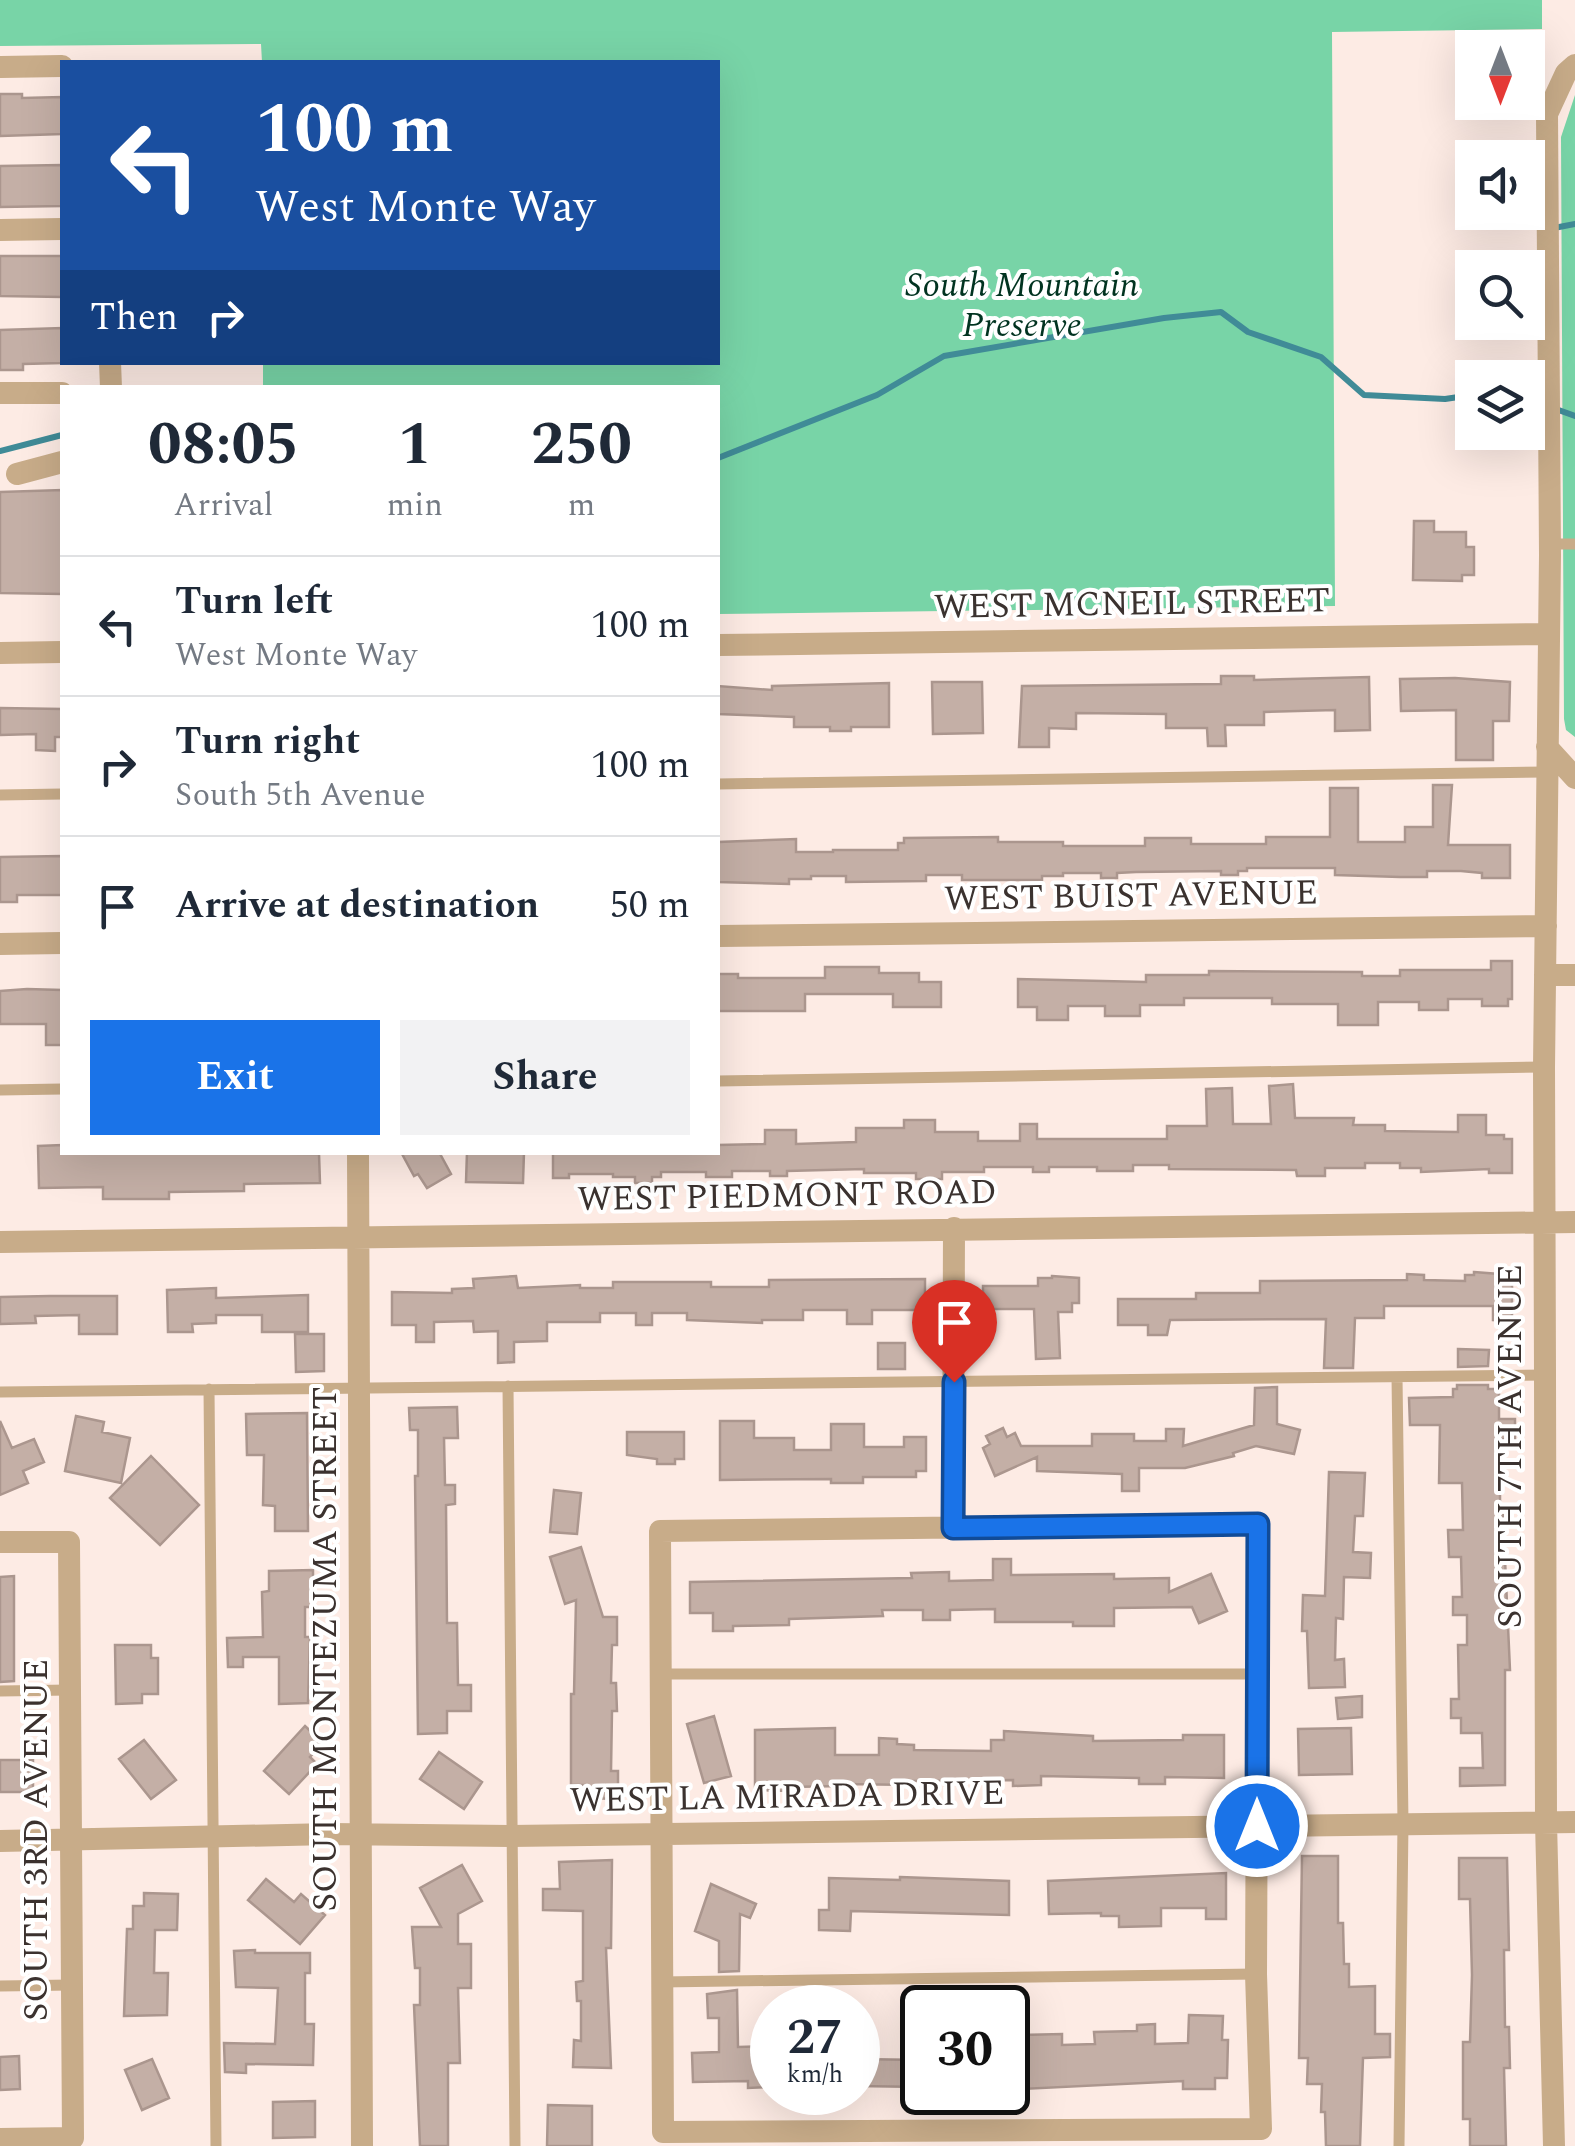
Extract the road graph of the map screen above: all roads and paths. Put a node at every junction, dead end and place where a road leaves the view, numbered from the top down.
1 (1575, 65) edge
2 (60, 66) edge
3 (1, 67) edge
4 (60, 229) edge
5 (0, 230) edge
6 (60, 392) edge
7 (0, 393) edge
8 (60, 463) edge
9 (17, 474) dead end
10 (1550, 544) junction
11 (1575, 544) edge
12 (1547, 634) junction
13 (720, 644) edge
14 (0, 652) edge
15 (60, 652) edge
16 (1547, 746) junction
17 (1575, 746) edge
18 (1546, 772) junction
19 (1575, 778) edge
20 (720, 784) edge
21 (60, 794) edge
22 (0, 795) edge
23 (1546, 926) junction
24 (720, 936) edge
25 (60, 943) edge
26 (0, 944) edge
27 (1545, 975) junction
28 (1575, 975) edge
29 (1544, 1067) junction
30 (720, 1081) edge
31 (0, 1090) edge
32 (60, 1090) edge
33 (358, 1155) edge
34 (1575, 1222) edge
35 (1545, 1223) junction
36 (954, 1228) junction
37 (358, 1238) junction
38 (0, 1242) edge
39 (1545, 1375) junction
40 (1397, 1377) junction
41 (954, 1382) junction
42 (508, 1386) junction
43 (360, 1389) junction
44 (209, 1390) junction
45 (0, 1392) edge
46 (953, 1528) junction
47 (0, 1542) edge
48 (661, 1674) junction
49 (1257, 1674) junction
50 (70, 1690) junction
51 (0, 1692) edge
52 (1546, 1822) junction
53 (1575, 1822) edge
54 (1403, 1823) junction
55 (1257, 1826) junction
56 (660, 1833) junction
57 (360, 1834) junction
58 (510, 1836) junction
59 (213, 1839) junction
60 (71, 1841) junction
61 (0, 1842) edge
62 (1256, 1974) junction
63 (661, 1982) junction
64 (72, 1985) junction
65 (0, 1986) edge
66 (958, 2137) edge
67 (0, 2139) edge
68 (216, 2146) edge
69 (362, 2146) edge
70 (515, 2146) edge
71 (1399, 2146) edge
72 (1554, 2146) edge

1 - 10 street, SOUTH 7TH AVENUE
2 - 3 street
4 - 5 street
6 - 7 street
8 - 9 street
10 - 11 lane
10 - 12 street, SOUTH 7TH AVENUE
12 - 13 street, WEST MCNEIL STREET
12 - 16 street, SOUTH 7TH AVENUE
14 - 15 street
16 - 17 street
16 - 18 street, SOUTH 7TH AVENUE
16 - 19 street
18 - 20 lane
18 - 23 street, SOUTH 7TH AVENUE
21 - 22 lane
23 - 24 street, WEST BUIST AVENUE
23 - 27 street, SOUTH 7TH AVENUE
25 - 26 street
27 - 28 street
27 - 29 street, SOUTH 7TH AVENUE
29 - 30 lane
29 - 35 street, SOUTH 7TH AVENUE
31 - 32 lane
33 - 37 street, SOUTH MONTEZUMA STREET
34 - 35 street, WEST PIEDMONT ROAD
35 - 36 street, WEST PIEDMONT ROAD
35 - 39 street, SOUTH 7TH AVENUE
36 - 37 street, WEST PIEDMONT ROAD
36 - 41 street
37 - 38 street, WEST PIEDMONT ROAD
37 - 43 street, SOUTH MONTEZUMA STREET
39 - 40 lane
39 - 52 street, SOUTH 7TH AVENUE
40 - 41 lane
40 - 54 lane
41 - 42 lane
41 - 46 street
42 - 43 lane
42 - 58 lane
43 - 44 lane
43 - 57 street, SOUTH MONTEZUMA STREET
44 - 45 lane
44 - 59 lane
46 - 48 street
46 - 49 street
47 - 50 street, SOUTH 3RD AVENUE
48 - 49 lane
48 - 56 street
49 - 55 street
50 - 51 lane
50 - 60 street, SOUTH 3RD AVENUE
52 - 53 street, WEST LA MIRADA DRIVE
52 - 54 street, WEST LA MIRADA DRIVE
52 - 72 street, SOUTH 7TH AVENUE
54 - 55 street, WEST LA MIRADA DRIVE
54 - 71 lane
55 - 56 street, WEST LA MIRADA DRIVE
55 - 62 street
56 - 58 street, WEST LA MIRADA DRIVE
56 - 63 street
57 - 58 street, WEST LA MIRADA DRIVE
57 - 59 street, WEST LA MIRADA DRIVE
57 - 69 street, SOUTH MONTEZUMA STREET
58 - 70 lane
59 - 60 street, WEST LA MIRADA DRIVE
59 - 68 lane
60 - 61 street, WEST LA MIRADA DRIVE
60 - 64 street, SOUTH 3RD AVENUE
62 - 63 lane
62 - 66 street
63 - 66 street
64 - 65 lane
64 - 67 street, SOUTH 3RD AVENUE

